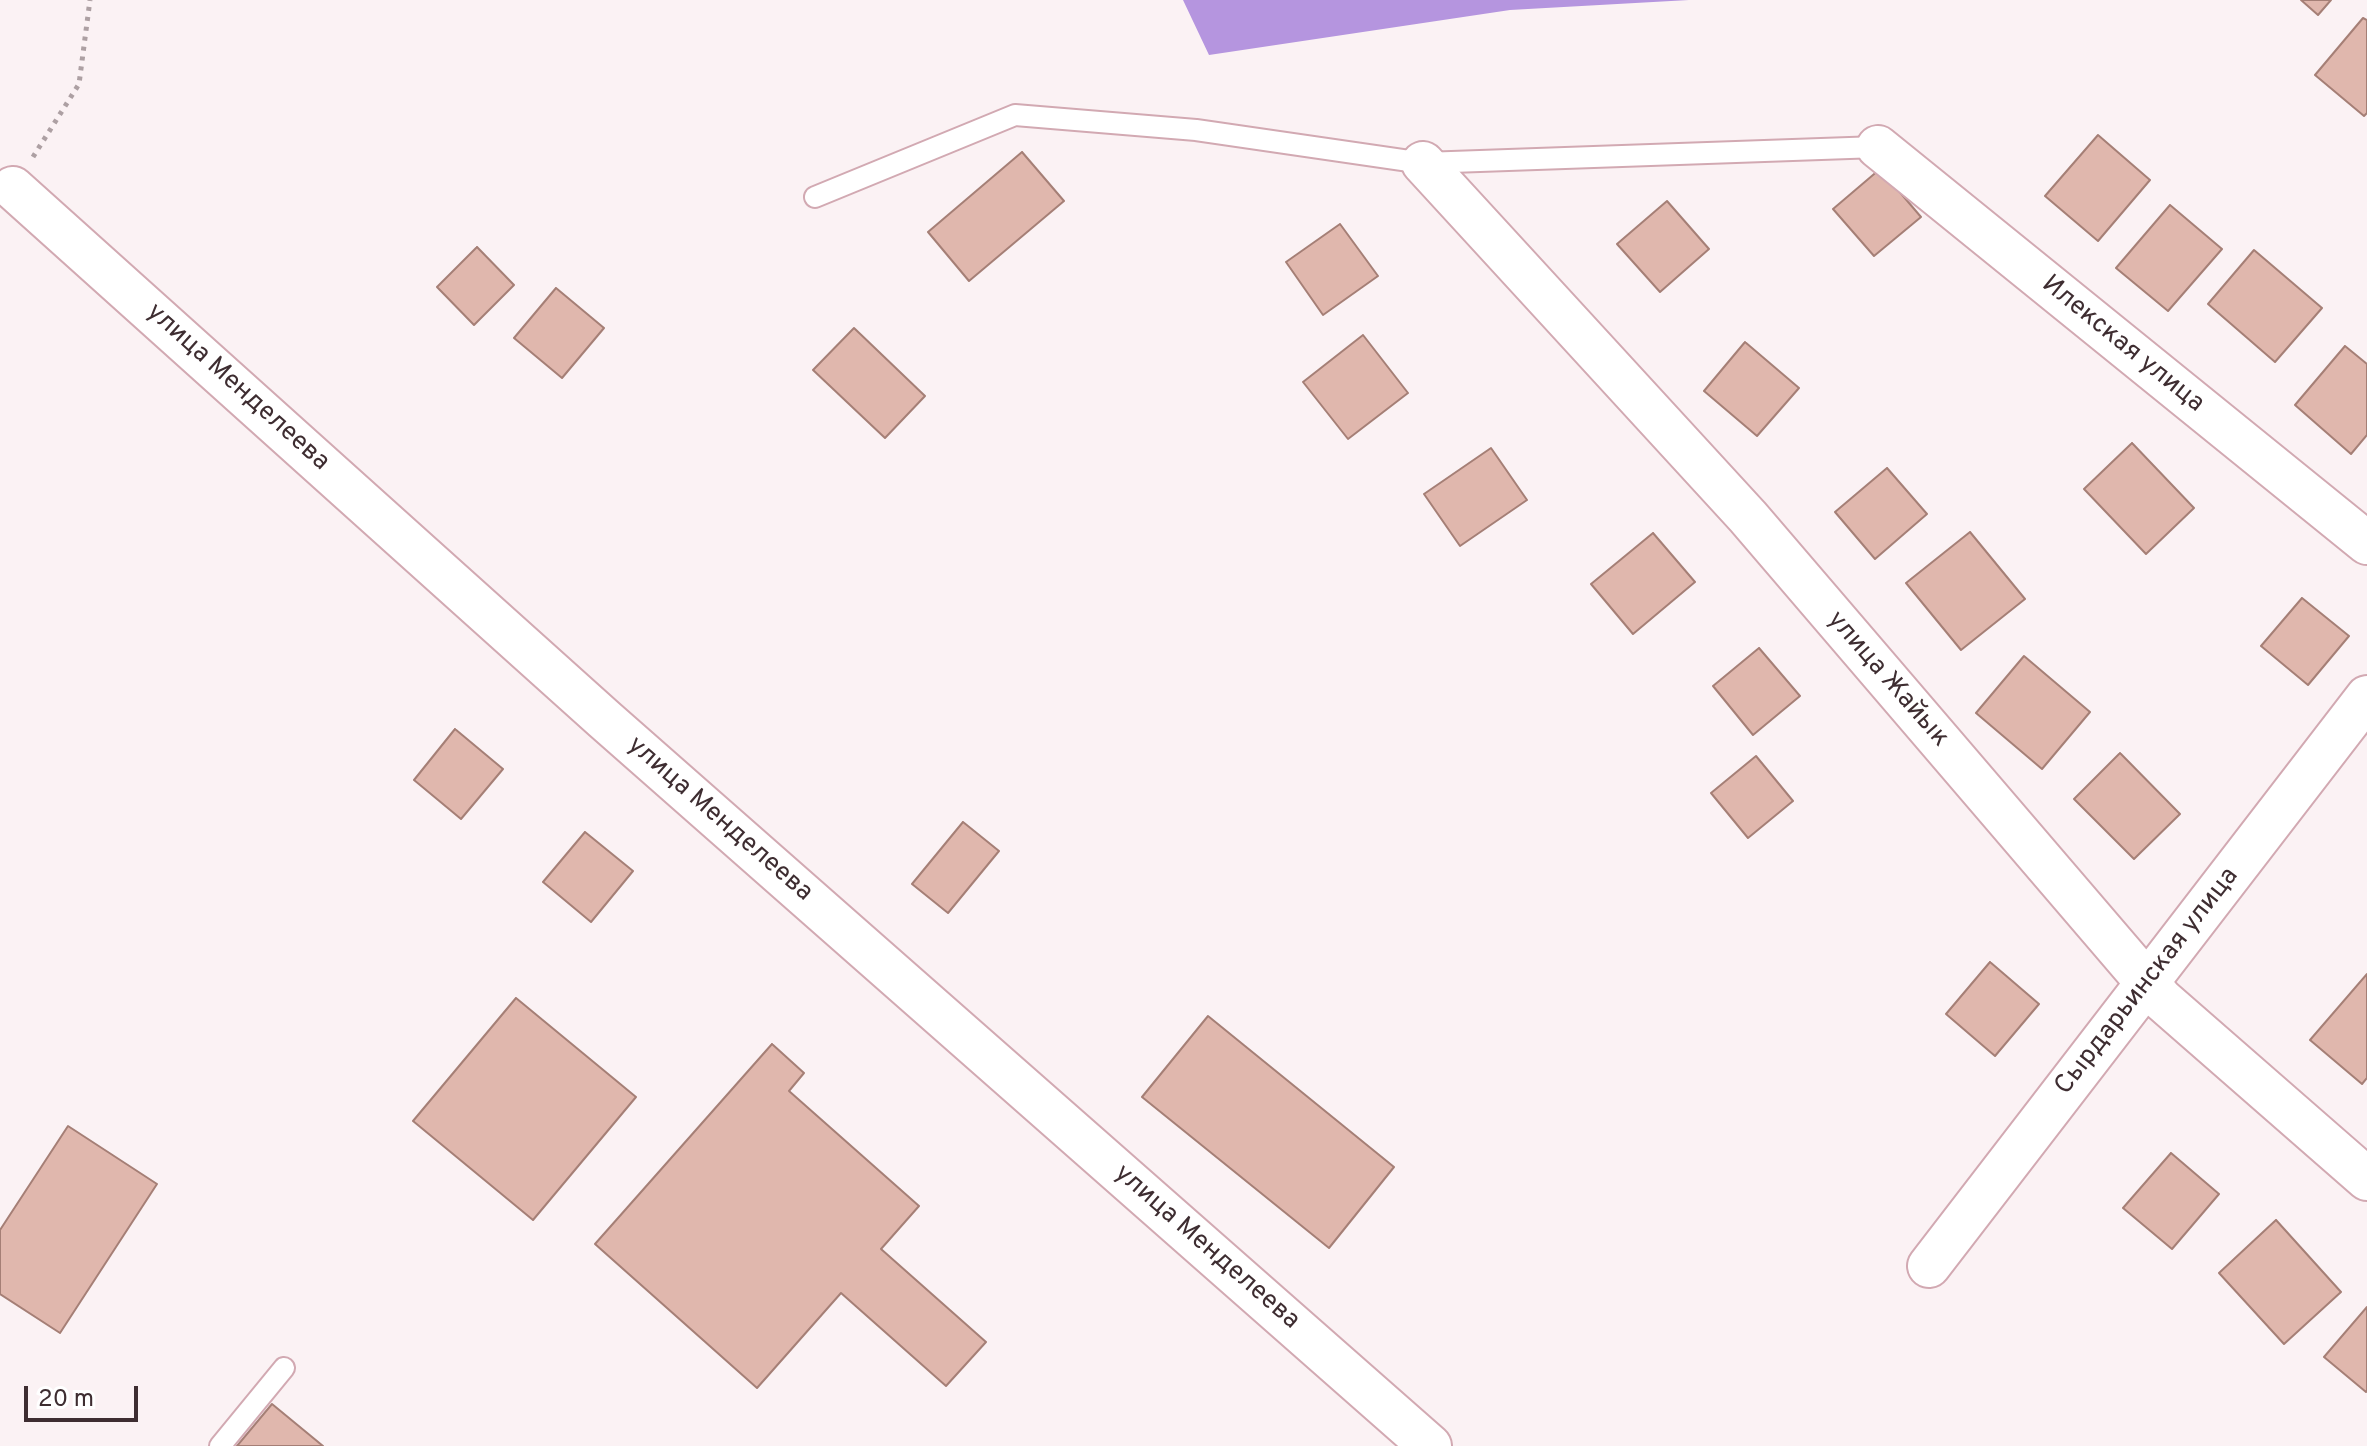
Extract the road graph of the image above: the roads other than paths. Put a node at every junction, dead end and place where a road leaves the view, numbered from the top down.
1 (1878, 147) joint
2 (1423, 163) junction
3 (7, 182) edge
4 (815, 197) dead end
5 (2367, 543) edge
6 (2367, 697) edge
7 (2147, 983) junction
8 (2367, 1179) edge
9 (1929, 1266) dead end
10 (284, 1368) dead end
11 (220, 1446) edge
12 (1430, 1446) edge

1 - 2 lane
1 - 5 street, Илекская улица
2 - 4 lane
2 - 7 street, улица Жайык
3 - 12 street, улица Менделеева
6 - 7 street, Сырдарьинская улица
7 - 8 street, улица Жайык
7 - 9 street, Сырдарьинская улица
10 - 11 lane

